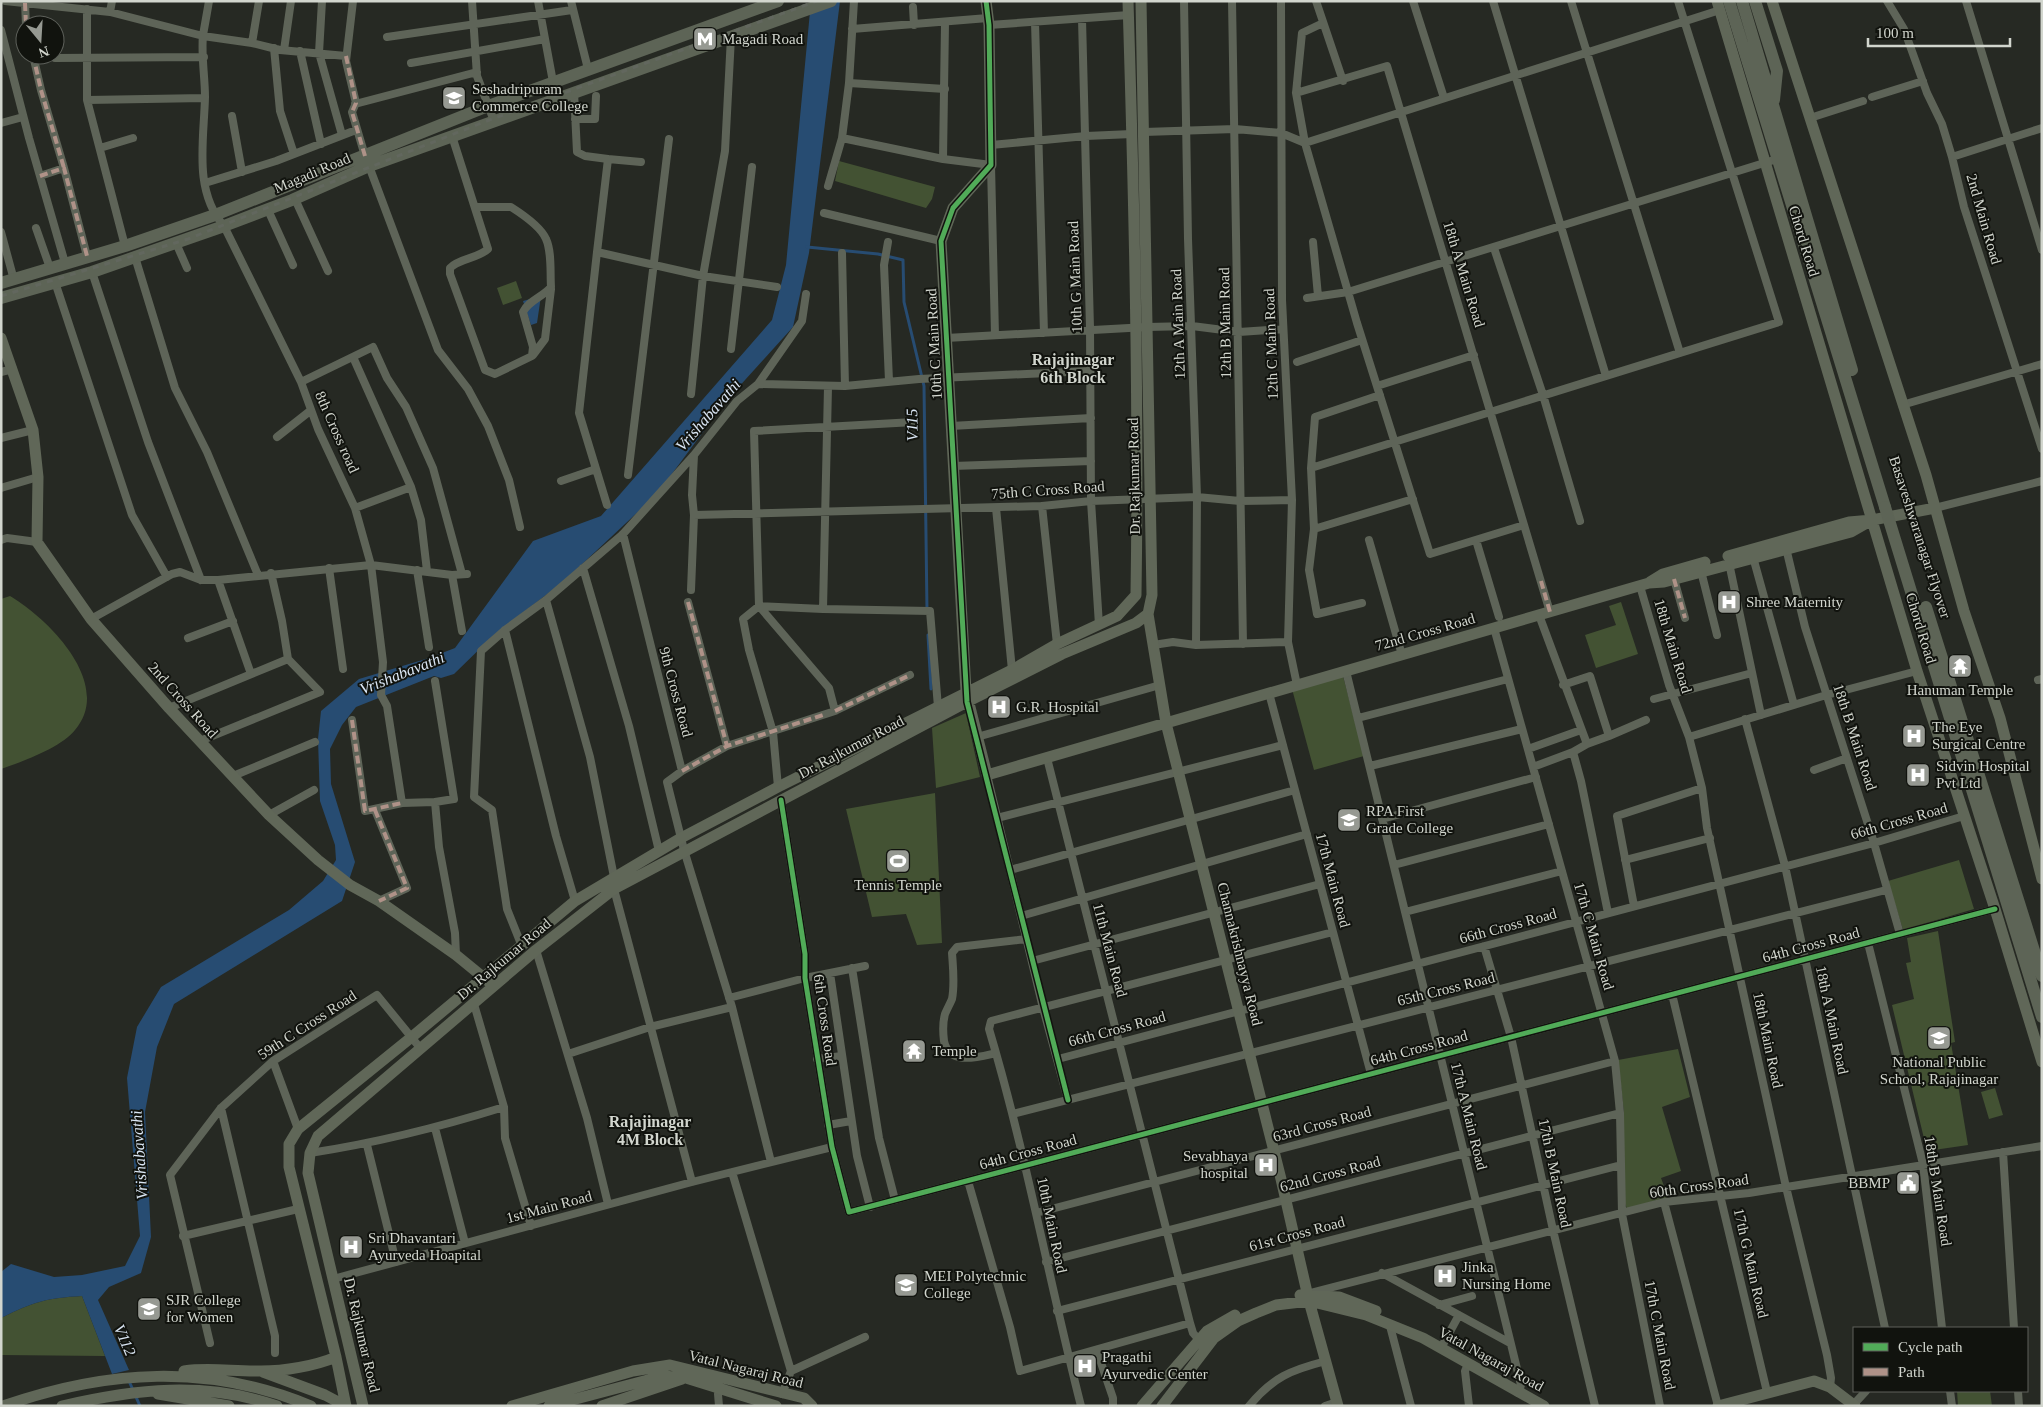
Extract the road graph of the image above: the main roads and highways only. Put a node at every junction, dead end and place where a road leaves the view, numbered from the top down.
1 (778, 1) edge
2 (831, 1) edge
3 (986, 1) edge
4 (1128, 1) edge
5 (1141, 1) edge
6 (1729, 1) edge
7 (1742, 1) edge
8 (1755, 1) edge
9 (1772, 1) edge
10 (1718, 6) edge
11 (1762, 111) junction
12 (1138, 133) junction
13 (1771, 160) junction
14 (367, 161) junction
15 (8, 281) edge
16 (1, 298) edge
17 (1, 338) edge
18 (1143, 499) junction
19 (1889, 506) junction
20 (1935, 508) junction
21 (1872, 520) junction
22 (1667, 578) junction
23 (1134, 599) junction
24 (1148, 614) junction
25 (966, 697) junction
26 (1166, 723) junction
27 (987, 775) joint
28 (2042, 879) edge
29 (614, 883) junction
30 (2042, 976) edge
31 (485, 978) junction
32 (493, 987) junction
33 (2042, 1017) edge
34 (2041, 1055) edge
35 (1308, 1298) junction
36 (1423, 1338) junction
37 (336, 1357) junction
38 (262, 1371) junction
39 (160, 1375) junction
40 (686, 1378) junction
41 (144, 1392) junction
42 (1750, 1401) edge
43 (197, 1403) edge
44 (1338, 1404) edge
45 (1854, 1405) edge
46 (3, 1406) edge
47 (62, 1406) edge
48 (229, 1406) edge
49 (277, 1406) edge
50 (311, 1406) edge
51 (346, 1406) edge
52 (363, 1406) edge
53 (512, 1406) edge
54 (549, 1406) edge
55 (602, 1406) edge
56 (776, 1406) edge
57 (812, 1406) edge
58 (1142, 1406) edge
59 (1162, 1406) edge
60 (1544, 1406) edge
61 (1718, 1406) edge

1 - 14 main road, Magadi Road
2 - 14 main road, Magadi Road
3 - 25 main road, 10th C Main Road
4 - 12 main road, Dr. Rajkumar Road
5 - 12 main road, Dr. Rajkumar Road
6 - 11 main road
7 - 11 main road
8 - 11 main road
9 - 20 main road
10 - 11 main road
11 - 13 main road
11 - 19 main road, Basaveshwaranagar Flyover
12 - 18 main road, Dr. Rajkumar Road
13 - 19 main road, Basaveshwaranagar Flyover
13 - 21 main road, Chord Road
14 - 15 main road, Magadi Road
14 - 16 main road, Magadi Road
17 - 31 main road, 2nd Cross Road
18 - 23 main road, Dr. Rajkumar Road
18 - 24 main road, Dr. Rajkumar Road
19 - 30 main road, Basaveshwaranagar Flyover, bridge
19 - 33 main road, Basaveshwaranagar Flyover, bridge
20 - 21 main road
20 - 28 main road
21 - 22 main road
21 - 22 main road, 72nd Cross Road
21 - 34 main road, Chord Road
22 - 26 main road, 72nd Cross Road
23 - 24 main road
23 - 25 main road, Dr. Rajkumar Road
24 - 25 main road, Dr. Rajkumar Road
24 - 26 main road, Channakrishnayya Road
25 - 27 main road, 10th C Main Road
25 - 29 main road, Dr. Rajkumar Road
25 - 29 main road, Dr. Rajkumar Road
26 - 27 main road, 72nd Cross Road
26 - 35 main road, Channakrishnayya Road
29 - 31 main road, Dr. Rajkumar Road
29 - 32 main road, Dr. Rajkumar Road
31 - 32 main road, 2nd Cross Road
31 - 37 main road, Dr. Rajkumar Road
32 - 52 main road, Dr. Rajkumar Road
35 - 36 main road, Vatal Nagaraj Road
35 - 36 main road, Vatal Nagaraj Road
35 - 44 main road, Channakrishnayya Road
35 - 58 main road, Vatal Nagaraj Road
35 - 59 main road, Vatal Nagaraj Road
36 - 60 main road, Vatal Nagaraj Road
37 - 38 main road
37 - 51 main road, Dr. Rajkumar Road
38 - 39 main road
38 - 51 main road
39 - 46 main road
39 - 50 main road
40 - 54 main road, Vatal Nagaraj Road
40 - 55 main road
40 - 56 main road, Vatal Nagaraj Road
41 - 43 main road
41 - 47 main road
41 - 49 main road
42 - 45 main road
42 - 61 main road
43 - 48 main road
53 - 57 main road, Vatal Nagaraj Road

